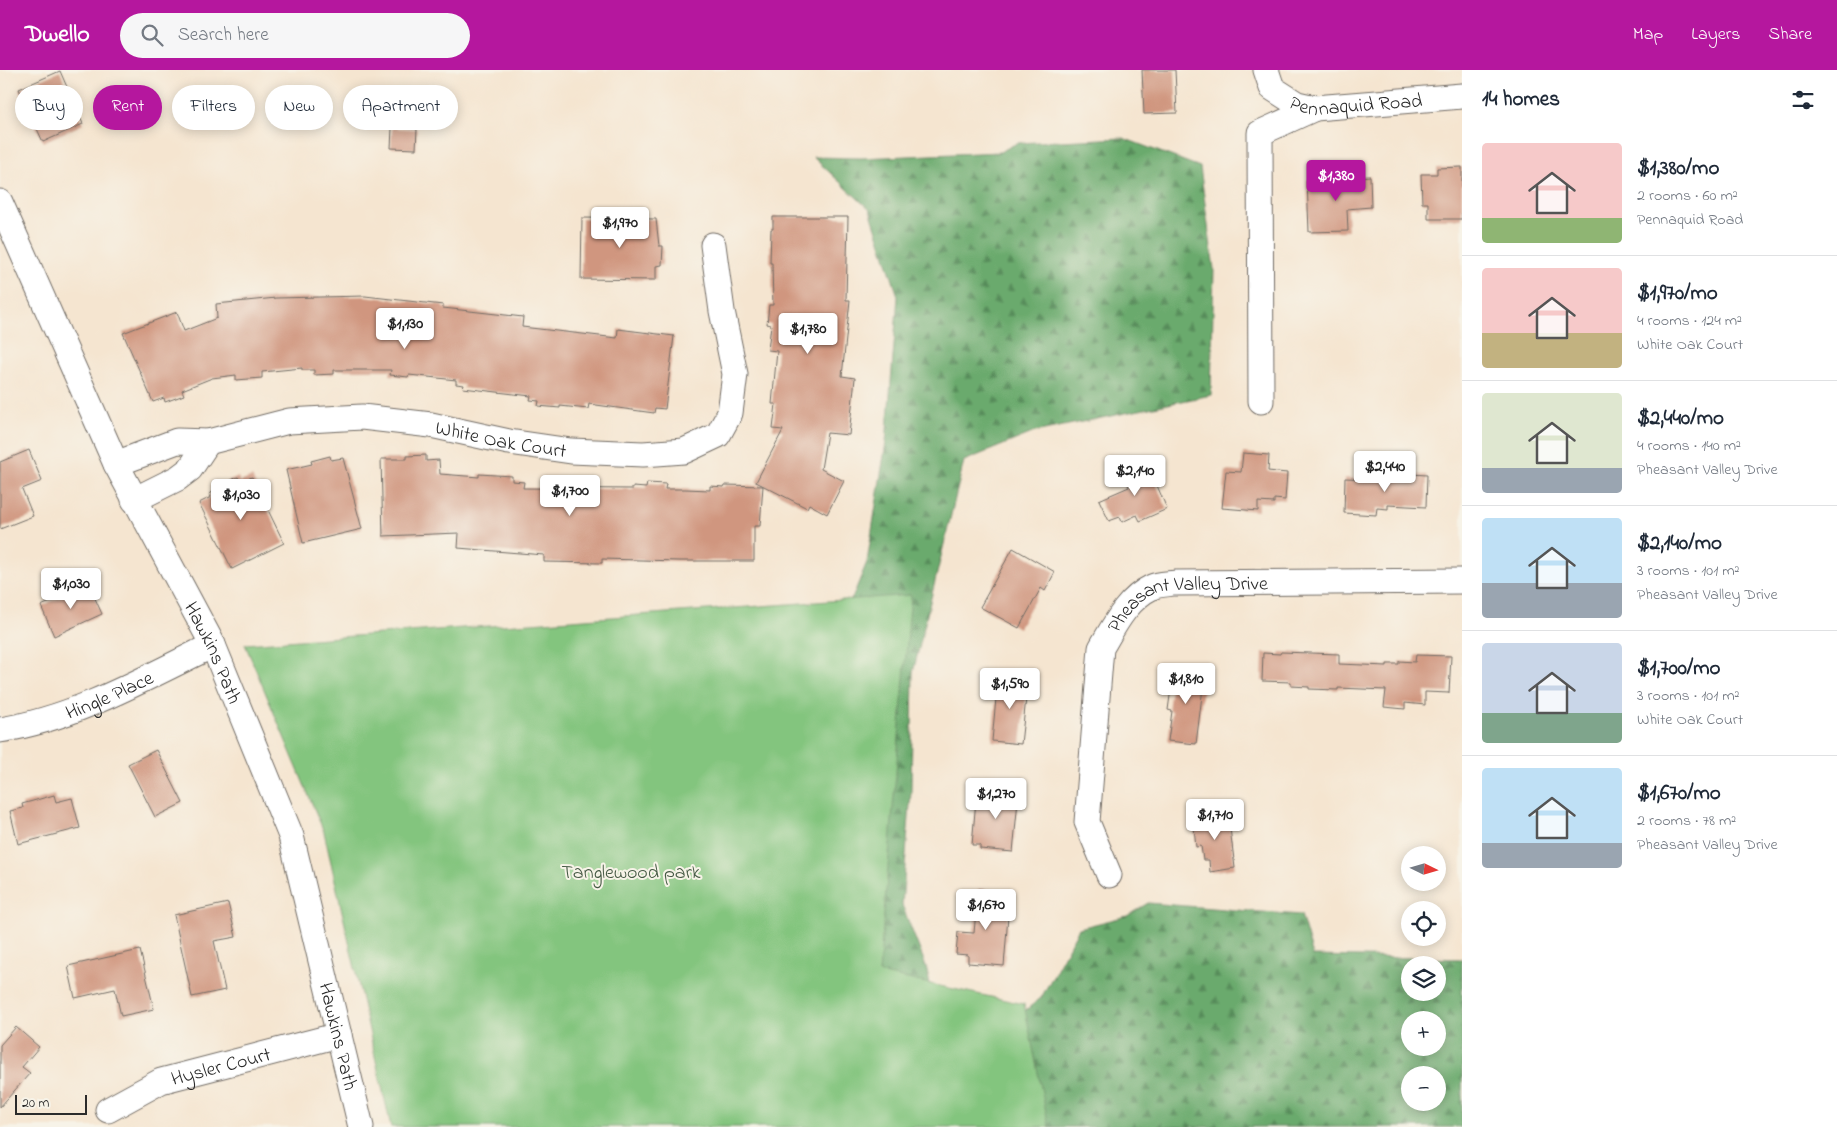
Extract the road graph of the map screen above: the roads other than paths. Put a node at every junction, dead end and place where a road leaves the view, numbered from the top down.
1 (1266, 70) edge
2 (1462, 96) edge
3 (1315, 108) junction
4 (0, 202) edge
5 (713, 245) dead end
6 (1261, 401) dead end
7 (208, 442) junction
8 (116, 464) junction
9 (134, 500) junction
10 (1462, 580) edge
11 (213, 645) junction
12 (0, 730) edge
13 (1109, 875) dead end
14 (339, 1035) junction
15 (108, 1110) dead end
16 (361, 1127) edge

1 - 3 street, Pennaquid Road
2 - 3 street, Pennaquid Road
3 - 6 street
4 - 8 street, Hawkins Path
5 - 7 street, White Oak Court
7 - 8 street, White Oak Court
7 - 9 street
8 - 9 street, Hawkins Path
9 - 11 street, Hawkins Path
10 - 13 street, Pheasant Valley Drive
11 - 12 street, Hingle Place
11 - 14 street, Hawkins Path
14 - 15 street, Hysler Court
14 - 16 street, Hawkins Path

